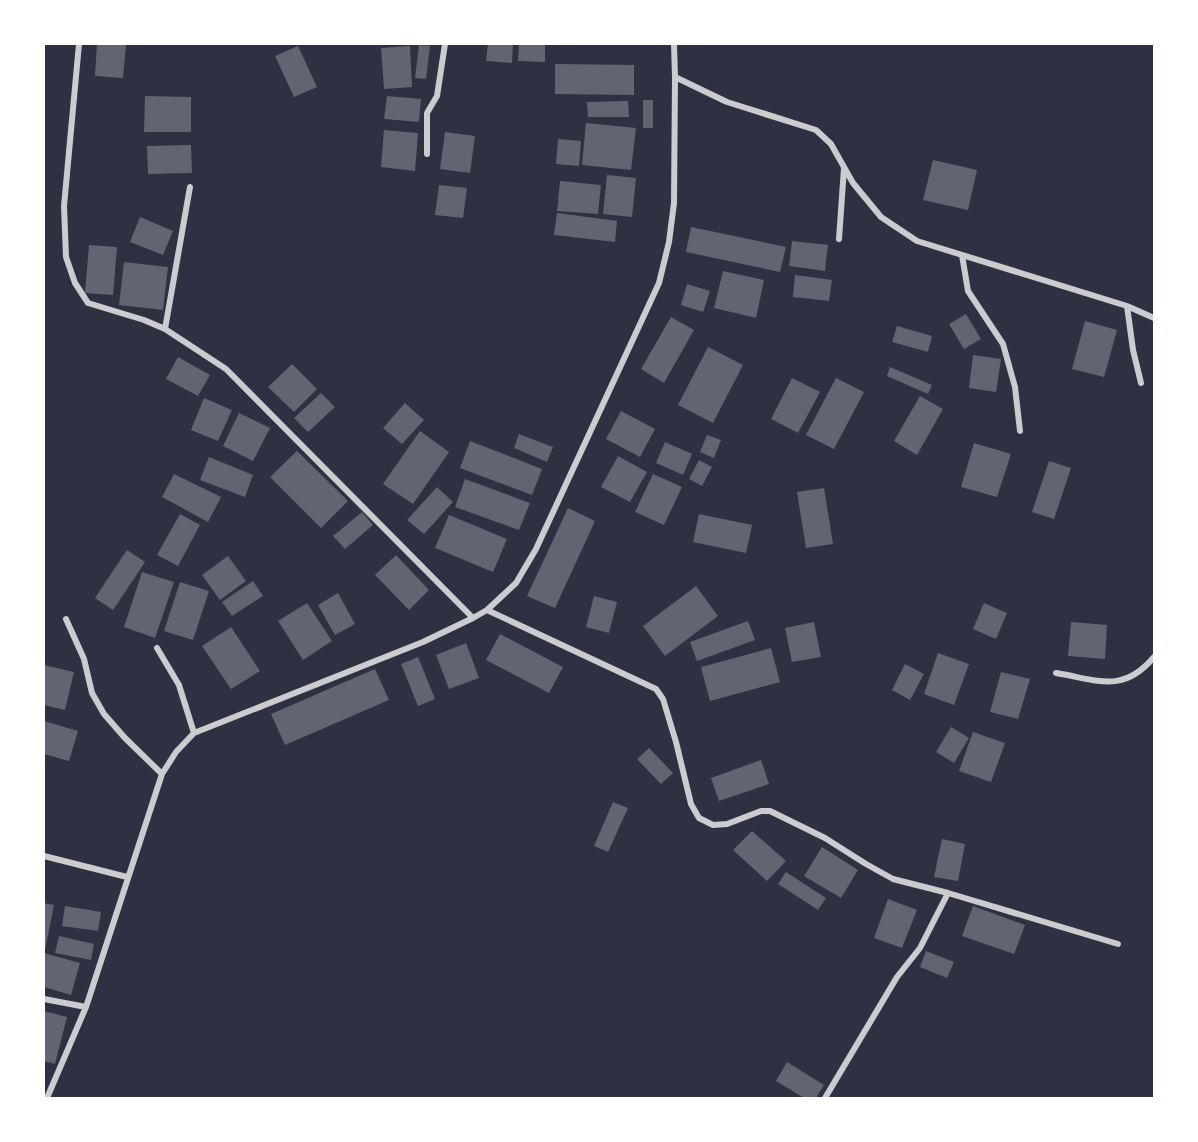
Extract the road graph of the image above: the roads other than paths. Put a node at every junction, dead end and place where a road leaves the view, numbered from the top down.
1 (79, 44) edge
2 (445, 44) edge
3 (674, 44) edge
4 (675, 77) junction
5 (427, 154) dead end
6 (844, 168) junction
7 (190, 187) dead end
8 (839, 239) dead end
9 (962, 255) junction
10 (1126, 306) junction
11 (1155, 318) edge
12 (165, 329) junction
13 (1141, 383) dead end
14 (1020, 431) dead end
15 (487, 610) junction
16 (473, 618) junction
17 (66, 619) dead end
18 (157, 648) dead end
19 (1155, 657) edge
20 (1056, 673) dead end
21 (194, 733) junction
22 (162, 774) junction
23 (44, 856) edge
24 (127, 878) junction
25 (948, 893) junction
26 (1118, 945) dead end
27 (44, 999) edge
28 (86, 1007) junction
29 (47, 1098) edge
30 (825, 1098) edge

1 - 12 street
2 - 5 street
3 - 4 street
4 - 6 street
4 - 15 street
6 - 8 street
6 - 9 street
7 - 12 street
9 - 10 street
9 - 14 street
10 - 11 street
10 - 13 street
12 - 16 street
15 - 16 street
15 - 25 street
16 - 21 street
17 - 22 street
18 - 21 street
19 - 20 street
21 - 22 street
22 - 24 street
23 - 24 street
24 - 28 street
25 - 26 street
25 - 30 street
27 - 28 street
28 - 29 street

